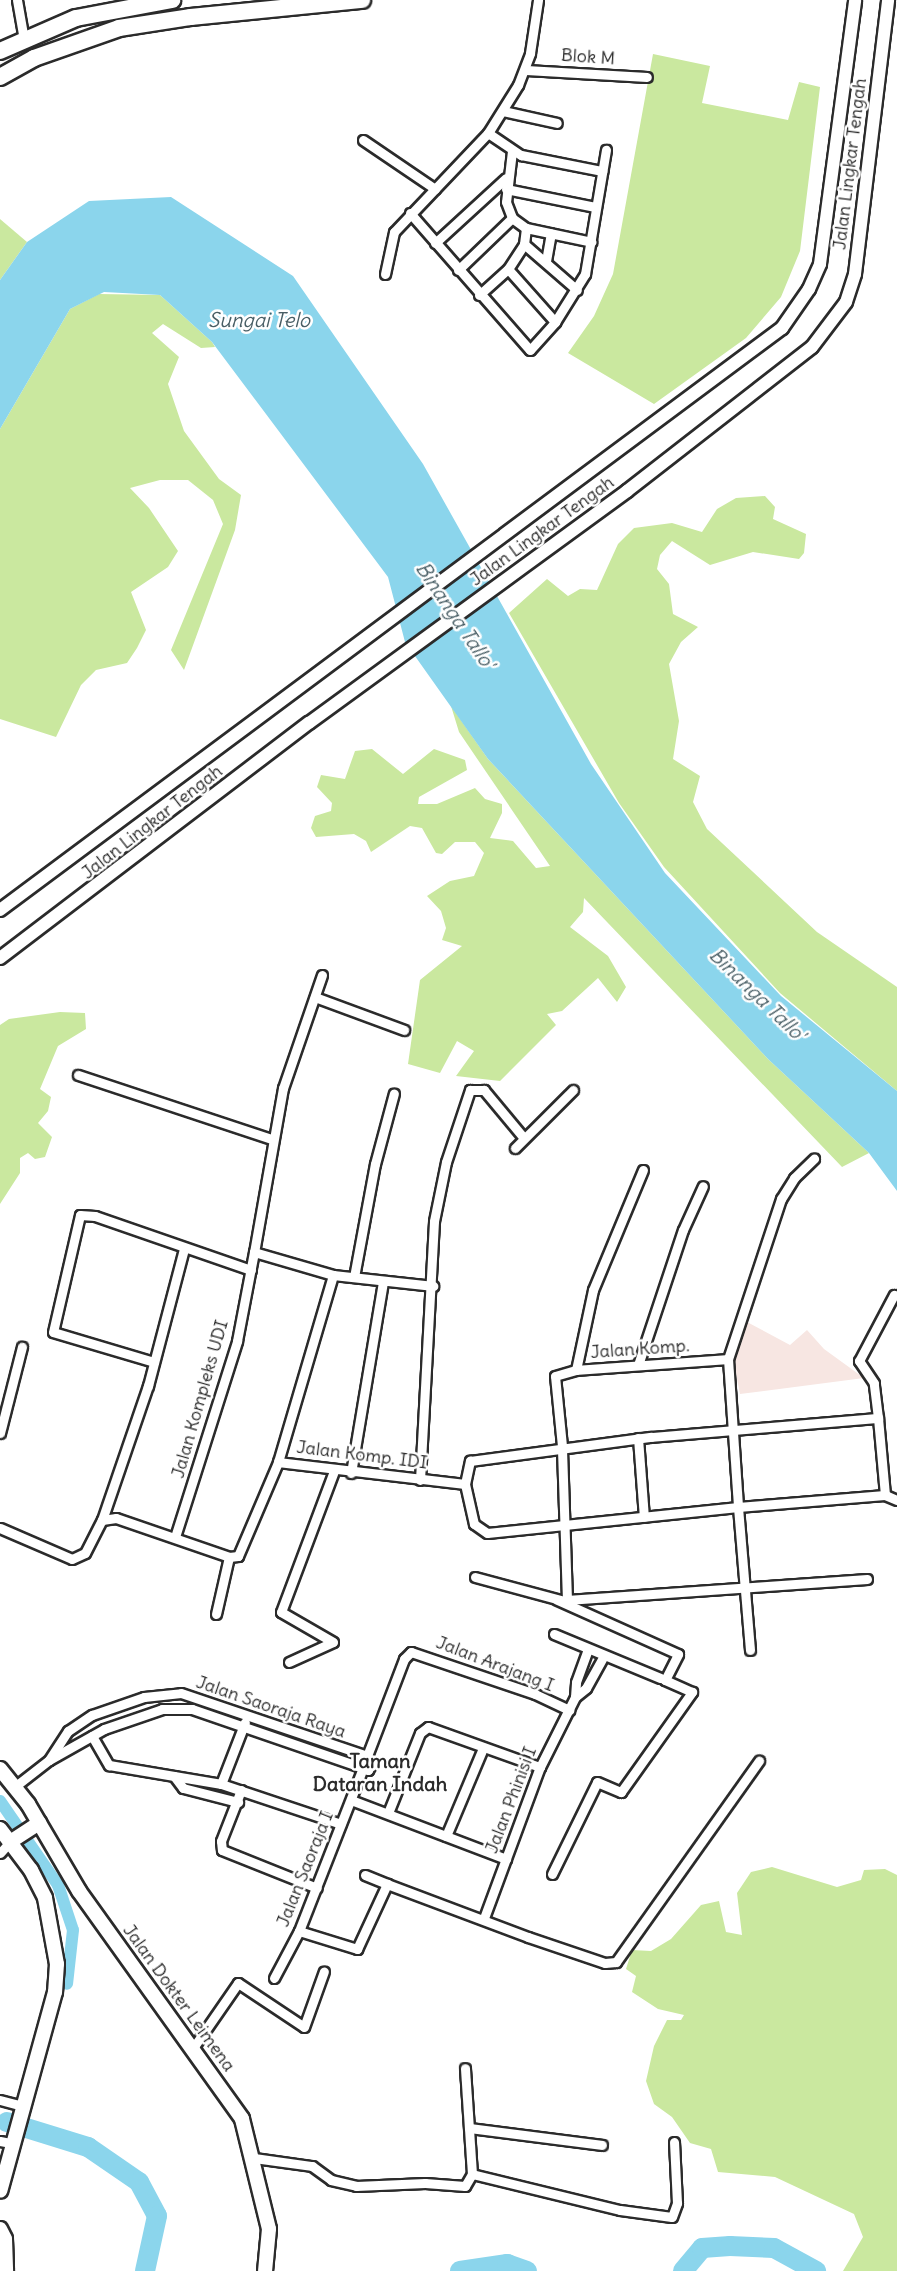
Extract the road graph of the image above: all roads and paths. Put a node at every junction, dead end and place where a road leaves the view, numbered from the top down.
1 (17, 0) edge
2 (172, 0) edge
3 (362, 0) edge
4 (538, 0) edge
5 (855, 0) edge
6 (888, 0) edge
7 (24, 38) junction
8 (0, 51) edge
9 (526, 70) junction
10 (0, 77) edge
11 (647, 77) dead end
12 (503, 111) junction
13 (556, 123) dead end
14 (488, 133) junction
15 (363, 140) dead end
16 (606, 150) dead end
17 (512, 151) junction
18 (602, 171) junction
19 (506, 178) junction
20 (435, 189) junction
21 (506, 189) junction
22 (595, 207) junction
23 (410, 213) junction
24 (512, 218) junction
25 (526, 228) junction
26 (550, 233) junction
27 (592, 242) junction
28 (435, 243) junction
29 (524, 244) junction
30 (546, 261) junction
31 (508, 269) junction
32 (458, 270) junction
33 (385, 274) dead end
34 (577, 291) junction
35 (479, 295) junction
36 (555, 322) junction
37 (0, 910) edge
38 (0, 958) edge
39 (322, 975) dead end
40 (315, 997) junction
41 (404, 1030) dead end
42 (78, 1075) dead end
43 (573, 1090) dead end
44 (394, 1093) dead end
45 (523, 1137) junction
46 (272, 1139) junction
47 (515, 1148) dead end
48 (814, 1159) dead end
49 (643, 1170) dead end
50 (703, 1186) dead end
51 (184, 1249) junction
52 (254, 1252) junction
53 (251, 1269) junction
54 (333, 1275) junction
55 (354, 1277) junction
56 (383, 1282) junction
57 (433, 1286) junction
58 (894, 1294) dead end
59 (22, 1347) dead end
60 (728, 1359) junction
61 (154, 1362) junction
62 (638, 1365) junction
63 (576, 1370) junction
64 (878, 1418) junction
65 (734, 1429) junction
66 (0, 1433) edge
67 (638, 1438) junction
68 (562, 1446) junction
69 (278, 1462) junction
70 (334, 1471) junction
71 (351, 1473) junction
72 (420, 1479) junction
73 (465, 1484) junction
74 (885, 1495) junction
75 (897, 1500) edge
76 (738, 1508) junction
77 (644, 1517) junction
78 (102, 1520) junction
79 (566, 1526) junction
80 (0, 1528) edge
81 (175, 1537) junction
82 (229, 1557) junction
83 (475, 1577) dead end
84 (867, 1579) dead end
85 (745, 1587) junction
86 (562, 1600) junction
87 (216, 1614) dead end
88 (554, 1634) dead end
89 (588, 1649) junction
90 (750, 1650) dead end
91 (409, 1654) joint
92 (604, 1656) junction
93 (289, 1662) dead end
94 (660, 1678) dead end
95 (190, 1694) junction
96 (575, 1697) junction
97 (185, 1708) junction
98 (569, 1710) junction
99 (249, 1714) junction
100 (243, 1727) junction
101 (92, 1736) junction
102 (483, 1748) junction
103 (49, 1760) junction
104 (759, 1761) dead end
105 (362, 1762) junction
106 (540, 1767) junction
107 (0, 1769) edge
108 (174, 1776) junction
109 (221, 1784) junction
110 (13, 1788) junction
111 (241, 1790) junction
112 (351, 1800) junction
113 (238, 1802) junction
114 (388, 1813) junction
115 (39, 1823) junction
116 (341, 1824) junction
117 (0, 1829) edge
118 (446, 1836) junction
119 (10, 1842) junction
120 (0, 1852) edge
121 (506, 1859) junction
122 (552, 1874) dead end
123 (365, 1875) dead end
124 (387, 1884) junction
125 (317, 1888) junction
126 (484, 1918) junction
127 (299, 1931) junction
128 (324, 1971) dead end
129 (274, 1978) dead end
130 (193, 2048) junction
131 (465, 2068) dead end
132 (0, 2100) edge
133 (23, 2106) junction
134 (470, 2128) junction
135 (5, 2142) edge
136 (674, 2142) dead end
137 (602, 2145) dead end
138 (254, 2158) junction
139 (472, 2174) junction
140 (0, 2191) edge
141 (0, 2229) edge
142 (6, 2271) edge
143 (265, 2271) edge

1 - 7 street
2 - 7 highway
3 - 10 highway
4 - 9 street
5 - 37 main road, Jalan Lingkar Tengah
6 - 38 main road, Jalan Lingkar Tengah
7 - 8 highway
9 - 11 street, Blok M
9 - 12 street
12 - 13 street
12 - 14 street
14 - 17 street
14 - 20 street
15 - 20 street
16 - 18 street
17 - 18 street
17 - 19 street
18 - 22 street
19 - 21 street
19 - 28 street
20 - 23 street
21 - 22 street
21 - 24 street
22 - 27 street
23 - 28 street
23 - 33 street
24 - 25 street
24 - 32 street
25 - 26 street
25 - 29 street
26 - 27 street
26 - 30 street
27 - 34 street
28 - 32 street
29 - 30 street
29 - 31 street
30 - 34 street
31 - 35 street
31 - 36 street
32 - 35 street
34 - 36 street
35 - 36 street
39 - 40 street, Jalan Kompleks UDI
40 - 41 street
40 - 46 street, Jalan Kompleks UDI
42 - 46 street
43 - 45 street
44 - 55 street
45 - 47 street
45 - 57 street
46 - 52 street, Jalan Kompleks UDI
48 - 60 street
49 - 63 street
50 - 62 street
51 - 53 street
51 - 61 street
51 - 61 street
52 - 53 street, Jalan Kompleks UDI
52 - 54 street
53 - 81 street, Jalan Kompleks UDI
54 - 55 street
54 - 69 street
55 - 56 street
56 - 57 street
56 - 71 street
57 - 72 street
58 - 64 street
59 - 66 street
60 - 62 street, Jalan Komp.
60 - 65 street
61 - 78 street
62 - 63 street, Jalan Komp.
63 - 68 street, Jalan Komp.
64 - 65 street
64 - 74 street
65 - 67 street
65 - 76 street
67 - 68 street
67 - 77 street
68 - 73 street
68 - 79 street, Jalan Komp.
69 - 70 street, Jalan Komp. IDI
69 - 82 street, Jalan Komp. IDI
70 - 71 street, Jalan Komp. IDI
70 - 93 street
71 - 72 street, Jalan Komp. IDI
72 - 73 street, Jalan Komp. IDI
73 - 79 street
74 - 75 street
74 - 76 street
76 - 77 street
76 - 85 street
77 - 79 street
78 - 80 street
78 - 81 street
79 - 86 street, Jalan Komp.
81 - 82 street
82 - 87 street
83 - 86 street
84 - 85 street
85 - 86 street
85 - 90 street
86 - 122 street
88 - 89 street
89 - 92 street
89 - 96 street, Jalan Phinisi I
91 - 98 street, Jalan Arajang I
91 - 105 street, Jalan Saoraja I
92 - 94 street
92 - 96 street, Jalan Phinisi I
95 - 97 street
95 - 99 street, Jalan Saoraja Raya
95 - 103 street, Jalan Saoraja Raya
96 - 98 street, Jalan Phinisi I
97 - 100 street, Jalan Saoraja Raya
97 - 101 street, Jalan Saoraja Raya
98 - 106 street, Jalan Phinisi I
99 - 100 street
99 - 105 street, Jalan Saoraja Raya
100 - 105 street, Jalan Saoraja Raya
100 - 109 street
101 - 103 street, Jalan Saoraja Raya
101 - 108 street
102 - 106 street
102 - 114 street
102 - 118 street
103 - 110 street, Jalan Saoraja Raya
104 - 126 street
105 - 112 street, Jalan Saoraja I
106 - 121 street, Jalan Phinisi I
107 - 110 main road, Jalan Dokter Leimena
108 - 109 street
108 - 113 street
109 - 111 street
110 - 115 main road, Jalan Dokter Leimena
111 - 113 street
111 - 116 street
112 - 114 street
112 - 116 street, Jalan Saoraja I
113 - 125 street
114 - 118 street
115 - 119 main road
115 - 130 main road, Jalan Dokter Leimena
116 - 125 street, Jalan Saoraja I
117 - 119 main road
118 - 121 street
119 - 120 street
119 - 133 main road
121 - 126 street, Jalan Phinisi I
123 - 124 street
124 - 126 street
124 - 127 street
125 - 127 street, Jalan Saoraja I
127 - 129 street, Jalan Saoraja I
128 - 130 street
130 - 138 main road, Jalan Dokter Leimena
131 - 134 street
132 - 133 street
133 - 135 main road
134 - 137 street
134 - 139 street
135 - 140 main road
136 - 139 street
138 - 139 street
138 - 143 main road, Jalan Dokter Leimena
141 - 142 main road

